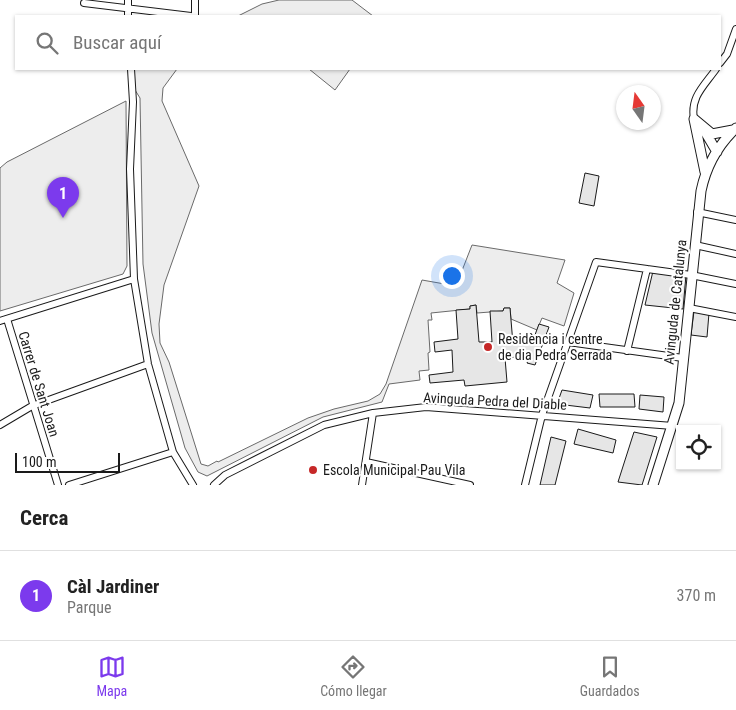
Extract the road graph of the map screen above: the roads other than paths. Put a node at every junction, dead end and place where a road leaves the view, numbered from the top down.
1 (128, 0) edge
2 (195, 0) edge
3 (84, 3) dead end
4 (128, 8) junction
5 (128, 15) edge
6 (183, 15) edge
7 (195, 15) edge
8 (736, 30) edge
9 (721, 62) edge
10 (131, 70) edge
11 (715, 70) edge
12 (697, 122) junction
13 (735, 129) edge
14 (699, 136) junction
15 (717, 152) junction
16 (705, 172) junction
17 (697, 212) junction
18 (736, 220) edge
19 (694, 245) junction
20 (736, 254) edge
21 (647, 269) junction
22 (691, 275) junction
23 (134, 279) junction
24 (736, 284) edge
25 (688, 308) junction
26 (736, 317) edge
27 (3, 320) edge
28 (568, 342) junction
29 (627, 351) junction
30 (683, 358) junction
31 (148, 364) junction
32 (32, 406) junction
33 (373, 413) junction
34 (542, 415) junction
35 (0, 425) edge
36 (673, 426) junction
37 (173, 452) junction
38 (366, 462) junction
39 (58, 485) edge
40 (69, 485) edge
41 (193, 485) edge
42 (214, 485) edge
43 (362, 485) edge
44 (470, 485) edge
45 (525, 485) edge
46 (653, 485) edge

1 - 4 street
2 - 7 street
3 - 4 street
4 - 5 street
4 - 6 street
8 - 9 street
10 - 23 street
11 - 12 street
12 - 13 street
12 - 14 street
12 - 15 street
13 - 15 street, Avinguda de Catalunya
14 - 15 street
14 - 16 street
15 - 16 street, Avinguda de Catalunya
16 - 17 street, Avinguda de Catalunya
17 - 18 street
17 - 19 street, Avinguda de Catalunya
19 - 20 street
19 - 22 street, Avinguda de Catalunya
21 - 22 street
21 - 28 street
21 - 29 street
22 - 24 street
22 - 25 street, Avinguda de Catalunya
23 - 27 street
23 - 31 street
25 - 26 street
25 - 30 street, Avinguda de Catalunya
27 - 32 street, Carrer de Sant Joan
28 - 29 street
28 - 34 street
29 - 30 street
30 - 36 street, Avinguda de Catalunya
31 - 32 street
31 - 37 street
32 - 35 street
32 - 39 street, Carrer de Sant Joan
33 - 34 street, Avinguda Pedra del Diable
33 - 38 street
33 - 42 street, Avinguda Pedra del Diable
34 - 36 street, Avinguda Pedra del Diable
34 - 45 street
36 - 46 street, Avinguda de Catalunya
37 - 40 street
37 - 41 street
38 - 43 street
38 - 44 street

